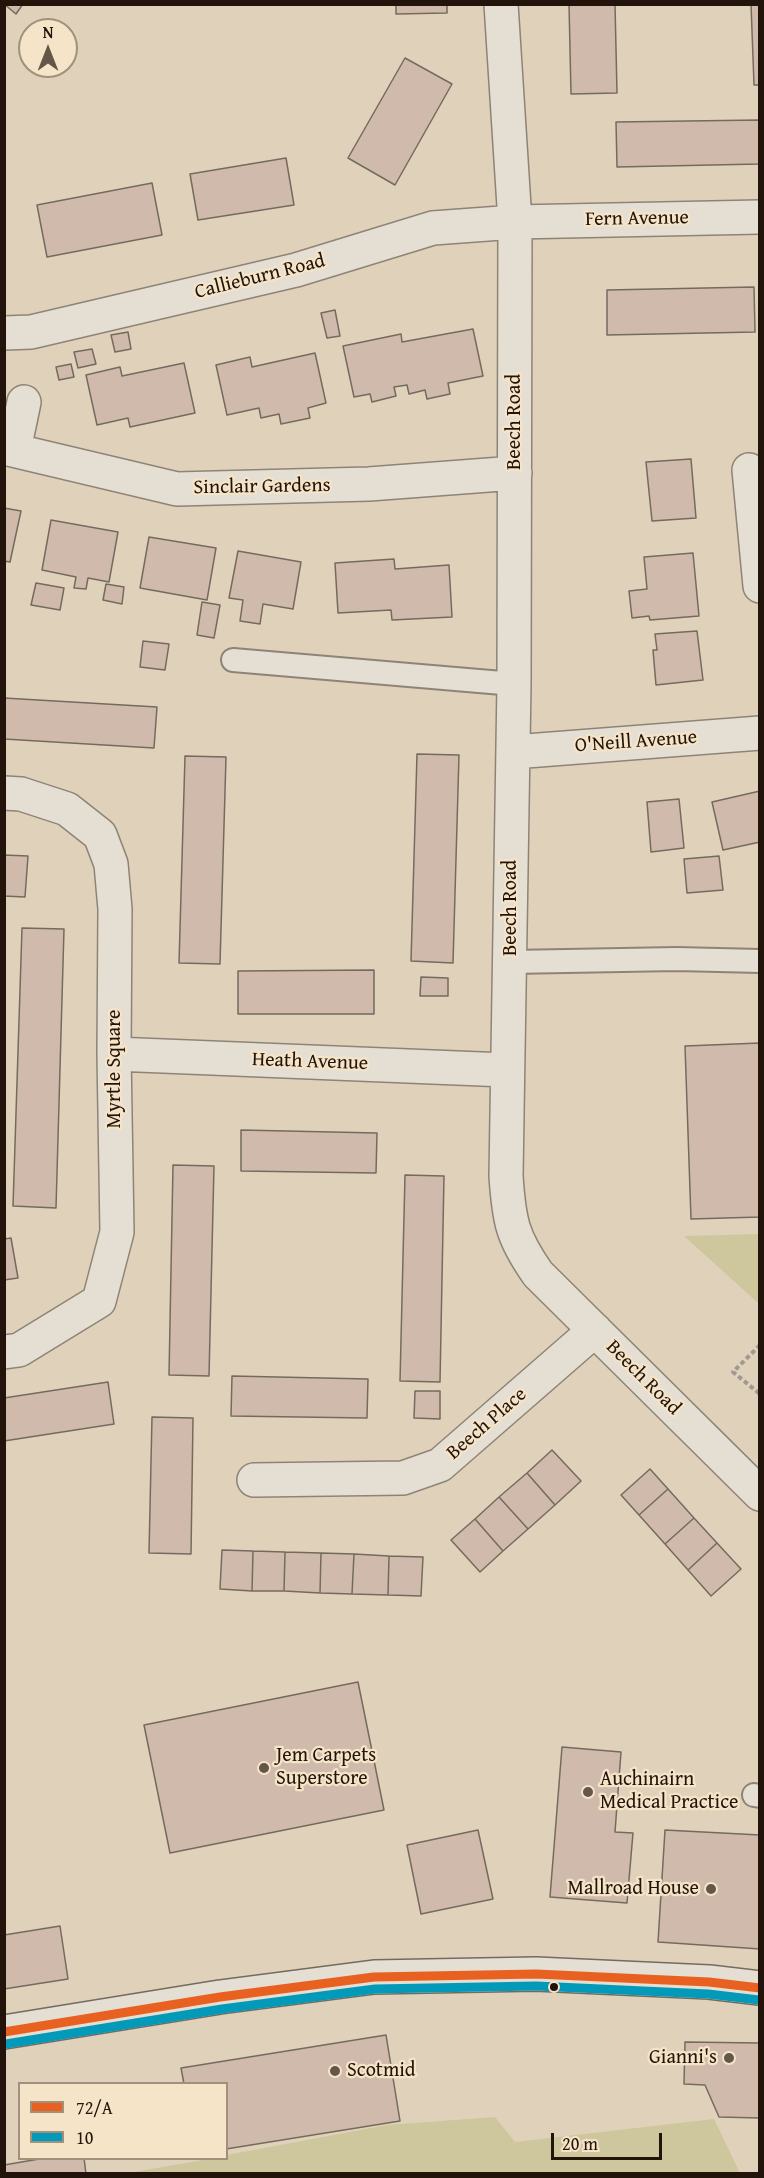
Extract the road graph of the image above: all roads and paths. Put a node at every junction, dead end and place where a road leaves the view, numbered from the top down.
1 (501, 4) edge
2 (759, 217) edge
3 (515, 222) junction
4 (4, 333) edge
5 (24, 402) dead end
6 (9, 449) edge
7 (749, 470) dead end
8 (515, 473) junction
9 (759, 586) edge
10 (233, 660) dead end
11 (514, 684) junction
12 (759, 734) edge
13 (513, 752) junction
14 (4, 793) edge
15 (511, 962) junction
16 (759, 962) edge
17 (114, 1054) junction
18 (506, 1070) junction
19 (595, 1330) junction
20 (759, 1345) edge
21 (4, 1352) edge
22 (759, 1394) edge
23 (254, 1480) dead end
24 (759, 1494) edge
25 (759, 1988) edge
26 (4, 2032) edge

1 - 3 street, Beech Road
2 - 3 street, Fern Avenue
3 - 4 street, Callieburn Road
3 - 8 street, Beech Road
5 - 6 street, Sinclair Gardens
6 - 8 street, Sinclair Gardens
7 - 9 street
8 - 11 street, Beech Road
10 - 11 lane
11 - 13 street, Beech Road
12 - 13 street, O'Neill Avenue
13 - 15 street, Beech Road
14 - 17 street, Myrtle Square
15 - 16 lane
15 - 18 street, Beech Road
17 - 18 street, Heath Avenue
17 - 21 street, Myrtle Square
18 - 19 street, Beech Road
19 - 23 street, Beech Place
19 - 24 street, Beech Road
20 - 22 path
25 - 26 street

